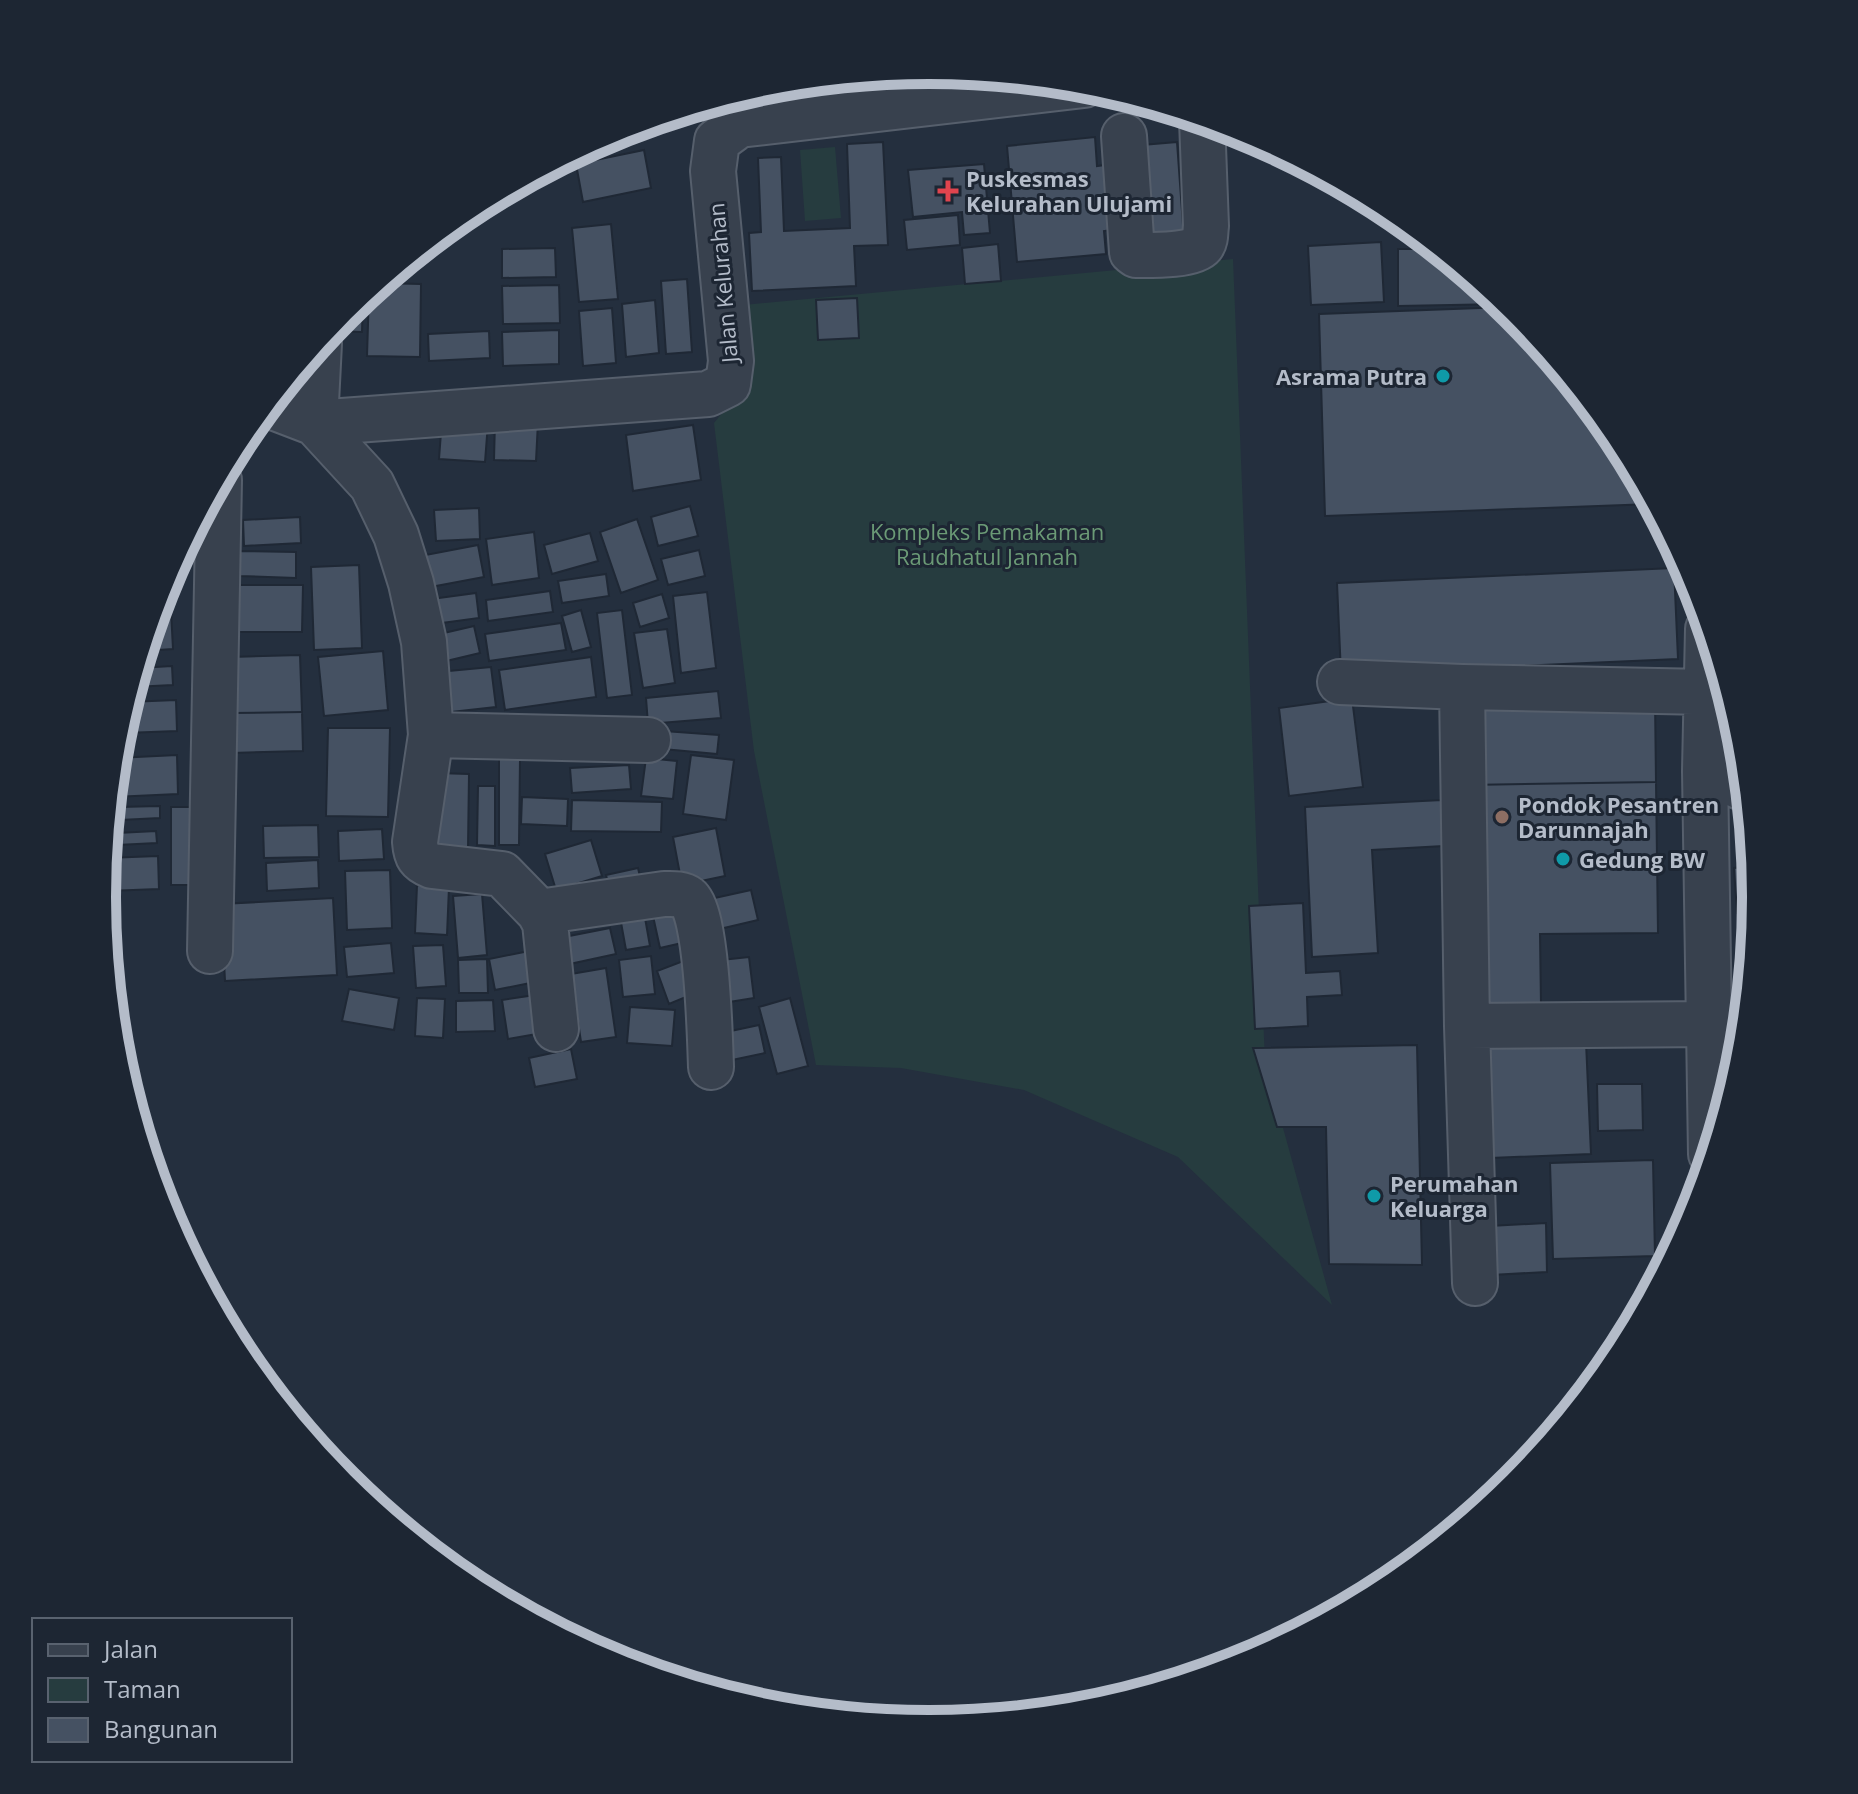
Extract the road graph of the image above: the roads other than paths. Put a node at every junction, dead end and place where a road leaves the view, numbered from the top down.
1 (1033, 91) edge
2 (1202, 132) edge
3 (1124, 136) dead end
4 (318, 361) edge
5 (279, 409) edge
6 (315, 423) junction
7 (219, 502) edge
8 (1707, 663) edge
9 (1340, 682) dead end
10 (1462, 687) junction
11 (1706, 692) junction
12 (431, 735) junction
13 (648, 740) dead end
14 (1705, 771) junction
15 (1734, 784) edge
16 (539, 912) junction
17 (210, 951) dead end
18 (1710, 1024) junction
19 (1467, 1026) junction
20 (556, 1029) dead end
21 (711, 1067) dead end
22 (1711, 1118) edge
23 (1475, 1283) dead end

1 - 6 street, Jalan Kelurahan
2 - 3 street
4 - 6 street
5 - 6 street
6 - 12 street
7 - 17 street
8 - 11 street
9 - 10 street
10 - 11 street
10 - 19 street
11 - 14 street
12 - 13 street
12 - 16 street
14 - 15 street
14 - 18 street
16 - 20 street
16 - 21 street
18 - 19 street
18 - 22 street
19 - 23 street

